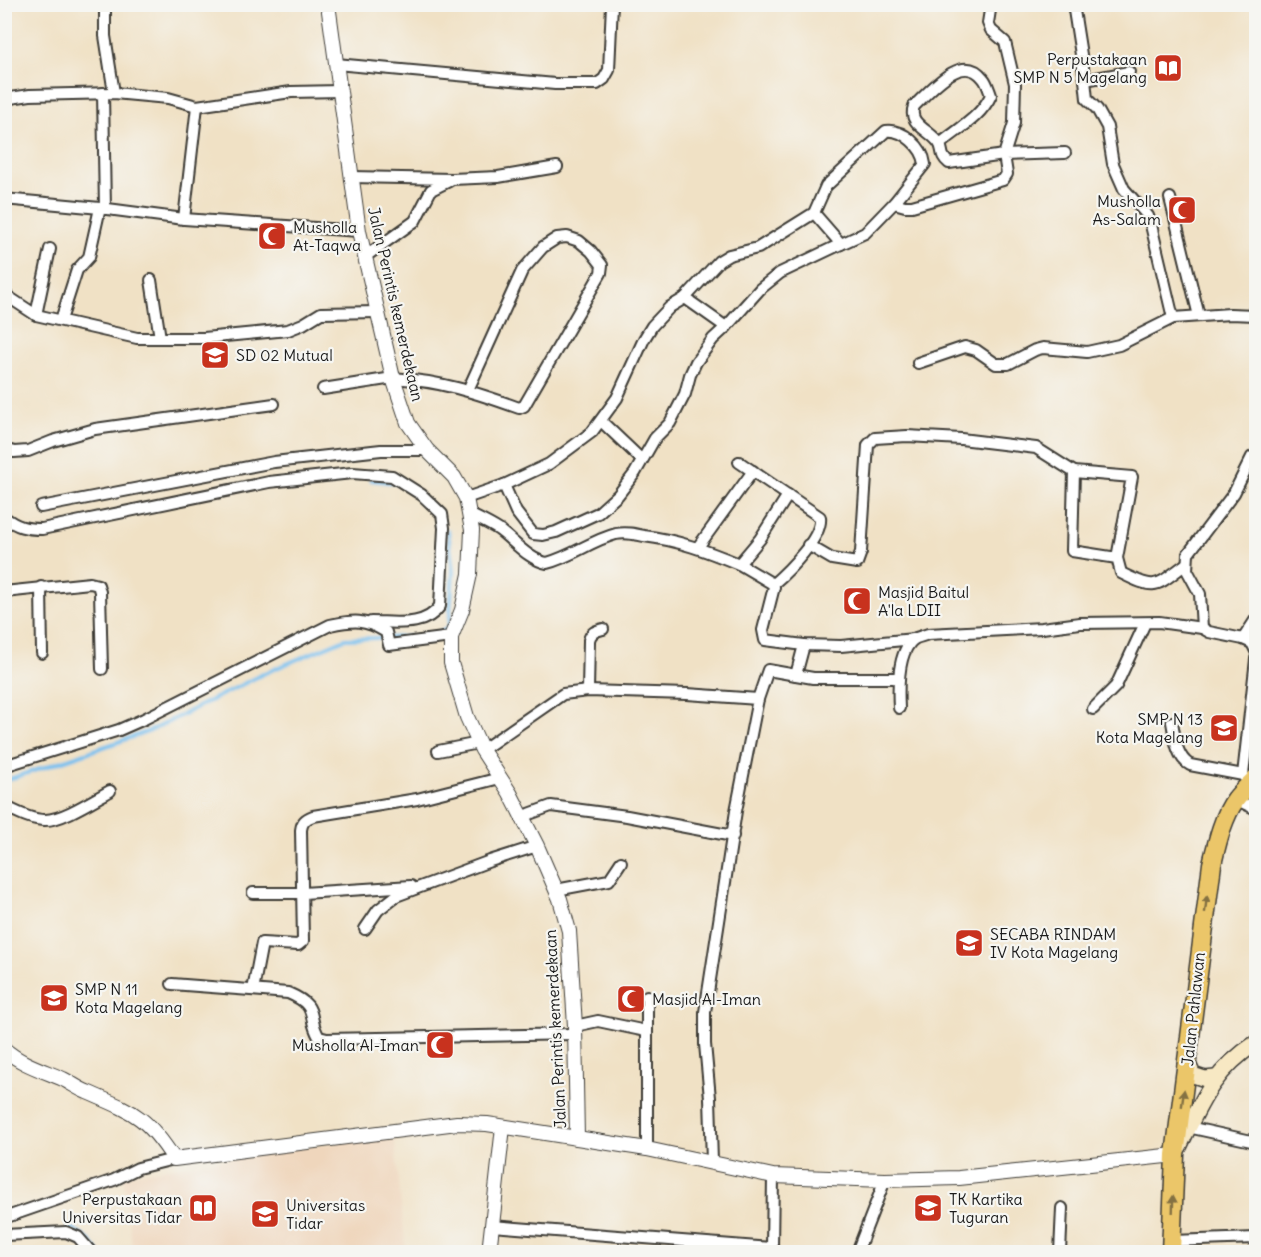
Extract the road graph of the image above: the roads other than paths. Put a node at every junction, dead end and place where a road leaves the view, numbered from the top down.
1 (105, 4) edge
2 (328, 4) edge
3 (612, 4) edge
4 (991, 4) edge
5 (1073, 4) edge
6 (336, 64) junction
7 (1129, 72) dead end
8 (1085, 80) junction
9 (340, 91) junction
10 (108, 93) junction
11 (4, 99) edge
12 (197, 106) junction
13 (940, 144) junction
14 (1065, 153) dead end
15 (1004, 155) junction
16 (557, 167) dead end
17 (351, 177) junction
18 (452, 179) junction
19 (1170, 198) dead end
20 (4, 199) edge
21 (894, 203) junction
22 (102, 208) junction
23 (814, 213) junction
24 (184, 219) junction
25 (359, 231) junction
26 (841, 244) junction
27 (50, 249) dead end
28 (366, 256) junction
29 (151, 280) dead end
30 (4, 294) edge
31 (685, 298) junction
32 (378, 312) junction
33 (36, 315) junction
34 (1257, 315) edge
35 (1198, 316) junction
36 (1173, 318) junction
37 (61, 320) junction
38 (726, 327) junction
39 (160, 338) junction
40 (918, 363) dead end
41 (393, 378) junction
42 (323, 389) dead end
43 (468, 390) junction
44 (274, 404) dead end
45 (601, 421) junction
46 (4, 449) edge
47 (427, 450) junction
48 (1257, 454) edge
49 (642, 460) junction
50 (739, 462) dead end
51 (753, 471) junction
52 (1074, 472) junction
53 (504, 485) junction
54 (788, 495) junction
55 (466, 498) junction
56 (41, 507) dead end
57 (469, 514) junction
58 (4, 517) edge
59 (807, 545) junction
60 (698, 547) junction
61 (1117, 558) junction
62 (738, 564) junction
63 (1186, 564) junction
64 (773, 584) junction
65 (41, 587) junction
66 (4, 592) edge
67 (1257, 619) edge
68 (371, 622) junction
69 (1145, 623) junction
70 (603, 628) dead end
71 (1202, 628) junction
72 (451, 637) junction
73 (914, 639) junction
74 (1243, 639) junction
75 (804, 645) junction
76 (1257, 651) edge
77 (42, 653) dead end
78 (1257, 659) edge
79 (102, 669) dead end
80 (796, 675) junction
81 (898, 678) junction
82 (588, 691) junction
83 (758, 699) junction
84 (1255, 700) edge
85 (899, 708) dead end
86 (1093, 709) dead end
87 (1172, 722) dead end
88 (481, 746) junction
89 (438, 751) dead end
90 (4, 766) edge
91 (500, 778) junction
92 (1250, 780) edge
93 (110, 791) dead end
94 (1235, 799) junction
95 (4, 806) edge
96 (1257, 809) edge
97 (521, 817) junction
98 (733, 836) junction
99 (537, 846) junction
100 (621, 862) dead end
101 (421, 886) junction
102 (556, 890) junction
103 (253, 893) dead end
104 (303, 893) junction
105 (365, 929) dead end
106 (172, 984) dead end
107 (253, 990) junction
108 (647, 996) dead end
109 (575, 1030) junction
110 (646, 1031) junction
111 (1257, 1042) edge
112 (4, 1049) edge
113 (1188, 1064) junction
114 (1215, 1078) junction
115 (503, 1127) junction
116 (1188, 1127) junction
117 (578, 1138) junction
118 (1257, 1142) edge
119 (647, 1149) junction
120 (1175, 1155) junction
121 (174, 1159) junction
122 (712, 1162) junction
123 (773, 1176) junction
124 (885, 1180) junction
125 (1062, 1208) dead end
126 (4, 1218) edge
127 (492, 1226) junction
128 (4, 1235) edge
129 (1257, 1238) edge
130 (1172, 1247) edge
131 (773, 1250) edge
132 (861, 1251) edge
133 (92, 1252) edge
134 (489, 1252) edge
135 (1060, 1252) edge

1 - 10 street
2 - 6 street, Jalan Perintis kemerdekaan
3 - 6 street
4 - 15 street
5 - 8 street
6 - 9 street, Jalan Perintis kemerdekaan
7 - 8 street
8 - 36 street
9 - 12 street
9 - 17 street, Jalan Perintis kemerdekaan
10 - 11 street
10 - 12 street
10 - 22 street
12 - 24 street
13 - 13 street
13 - 15 street
14 - 15 street
15 - 21 street
16 - 18 street
17 - 18 street
17 - 25 street, Jalan Perintis kemerdekaan
18 - 28 street
19 - 35 street
20 - 22 street
21 - 23 street
21 - 26 street
22 - 24 street
22 - 37 street
23 - 26 street
23 - 31 street
24 - 25 street
25 - 28 street, Jalan Perintis kemerdekaan
26 - 38 street
27 - 33 street
28 - 32 street, Jalan Perintis kemerdekaan
29 - 39 street
30 - 33 street
31 - 38 street
31 - 45 street
32 - 39 street
32 - 41 street, Jalan Perintis kemerdekaan
33 - 37 street
34 - 35 street
35 - 36 street
36 - 40 street
37 - 39 street
38 - 49 street
41 - 42 street
41 - 43 street
41 - 47 street, Jalan Perintis kemerdekaan
43 - 43 street
44 - 46 street
45 - 49 street
45 - 53 street
47 - 55 street, Jalan Perintis kemerdekaan
47 - 56 street
48 - 63 street
49 - 53 street
50 - 51 street
51 - 54 street
51 - 60 street
52 - 59 street
52 - 61 street
52 - 61 street
53 - 55 street
54 - 59 street
54 - 62 street
55 - 57 street, Jalan Perintis kemerdekaan
57 - 60 street
57 - 72 street, Jalan Perintis kemerdekaan
58 - 68 street
59 - 64 street
60 - 62 street
61 - 63 street
62 - 64 street
63 - 71 street
64 - 75 street
65 - 66 street
65 - 77 street
65 - 79 street
67 - 74 street
68 - 72 street
68 - 90 street
69 - 71 street
69 - 73 street
69 - 86 street
70 - 82 street
71 - 74 street
72 - 88 street, Jalan Perintis kemerdekaan
73 - 75 street
73 - 81 street
74 - 76 street
75 - 80 street
78 - 84 street
80 - 81 street
80 - 83 street
81 - 85 street
82 - 83 street
82 - 88 street
83 - 98 street
84 - 92 street
87 - 92 street
88 - 89 street
88 - 91 street, Jalan Perintis kemerdekaan
91 - 97 street, Jalan Perintis kemerdekaan
91 - 104 street
92 - 94 main road, Jalan Pahlawan
93 - 95 street
94 - 96 street
113 -> 94 main road, Jalan Pahlawan
97 - 98 street
97 - 99 street, Jalan Perintis kemerdekaan
98 - 122 street
99 - 101 street
99 - 102 street, Jalan Perintis kemerdekaan
100 - 102 street
101 - 104 street
101 - 105 street
102 - 109 street, Jalan Perintis kemerdekaan
103 - 104 street
104 - 107 street
106 - 107 street
107 - 109 street
108 - 110 street
109 - 110 street
109 - 117 street, Jalan Perintis kemerdekaan
110 - 119 street
111 - 114 main road
112 - 121 street
113 - 114 main road
120 -> 113 main road, Jalan Pahlawan
114 - 116 main road
115 - 117 street
115 - 121 street
115 - 127 street
116 - 118 street
116 - 120 main road
117 - 119 street
119 - 122 street
120 - 124 street
130 -> 120 main road, Jalan Pahlawan
121 - 126 street
122 - 123 street
123 - 124 street
123 - 131 street
124 - 132 street
125 - 135 street
127 - 131 street
127 - 134 street
128 - 133 street
129 - 130 street

